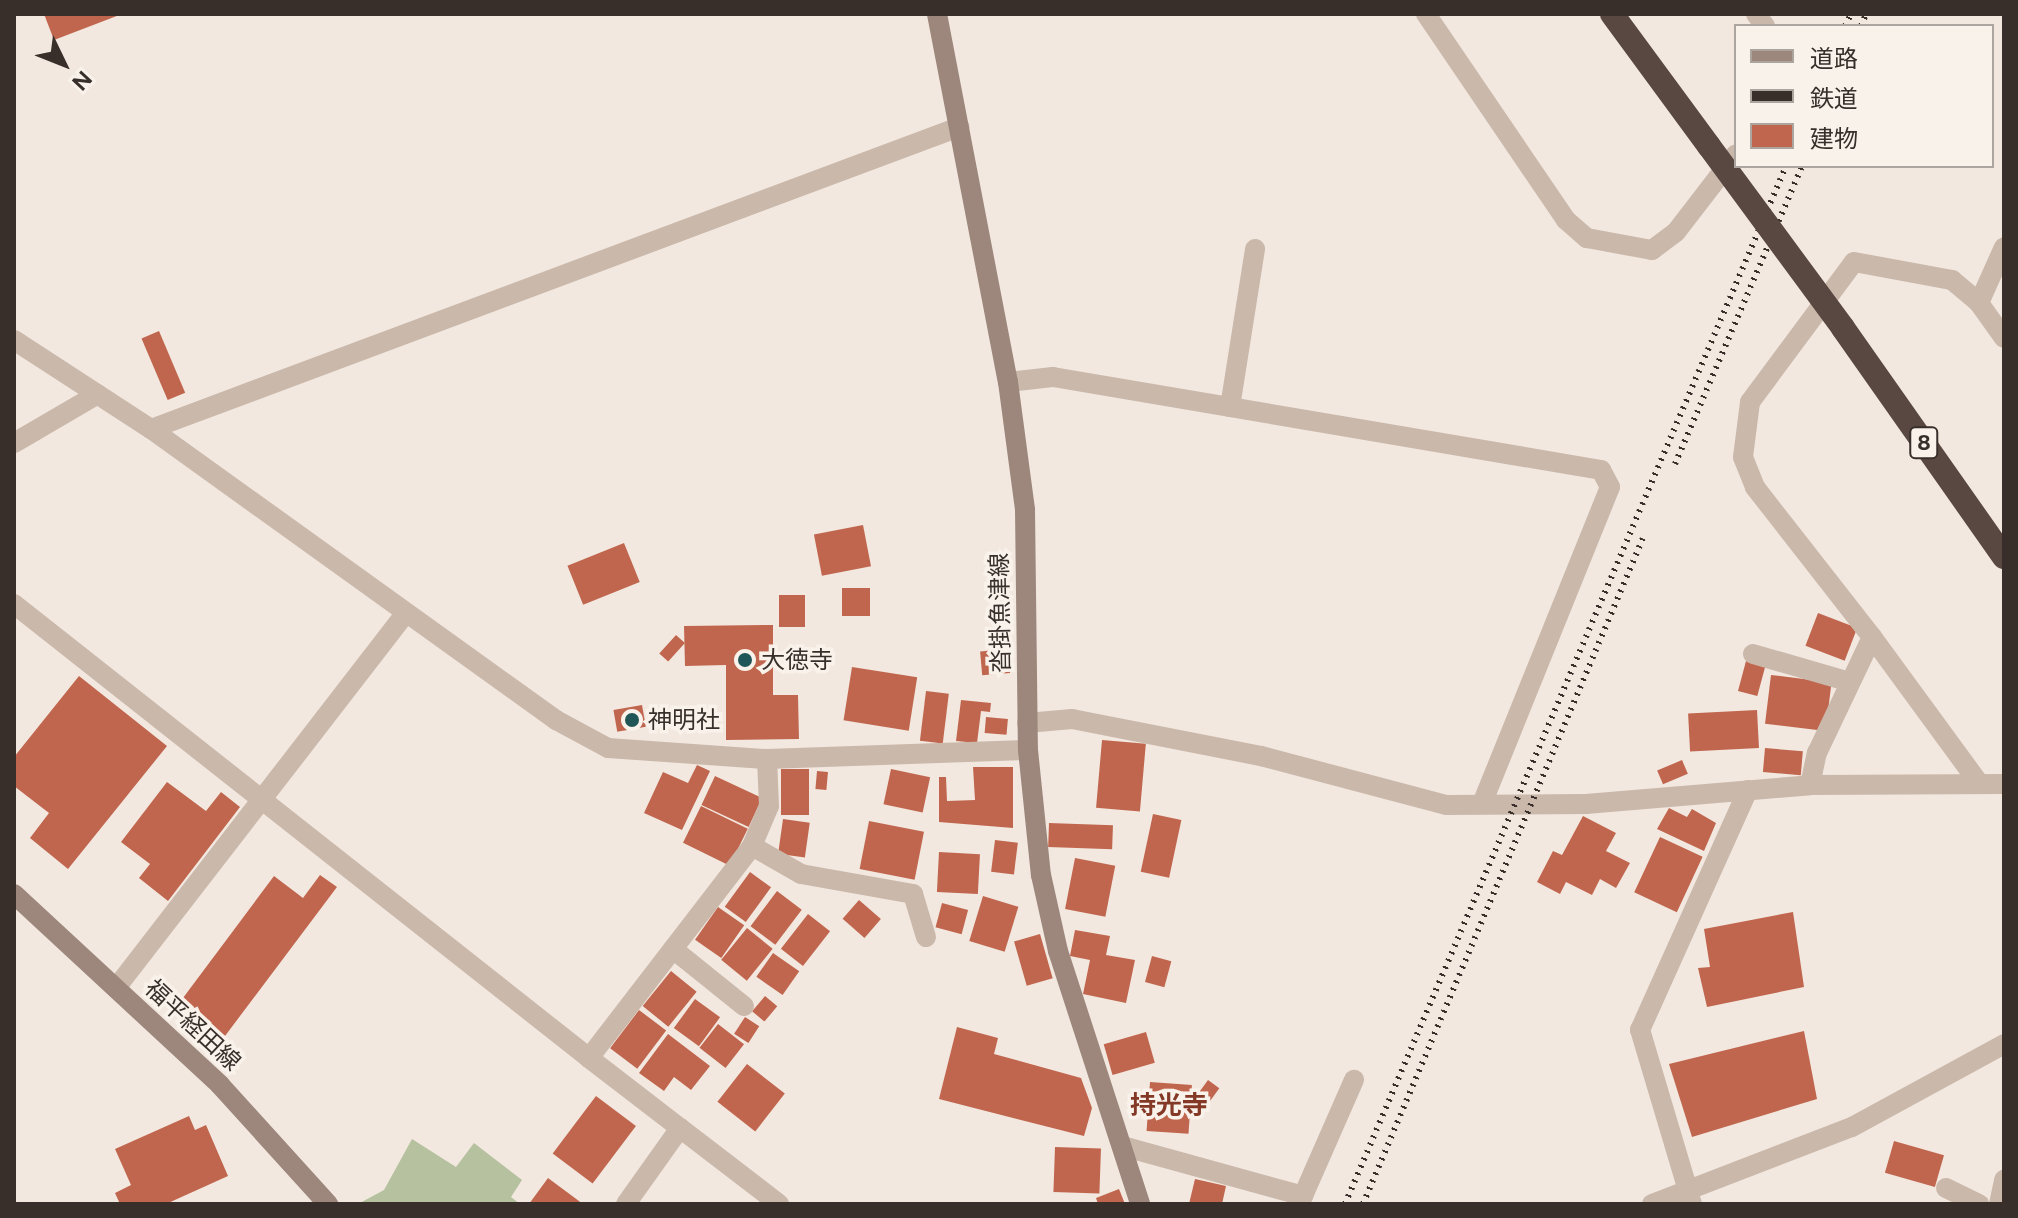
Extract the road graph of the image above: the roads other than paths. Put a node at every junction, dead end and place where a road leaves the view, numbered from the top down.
1 (937, 14) edge
2 (1426, 14) edge
3 (1612, 14) edge
4 (959, 127) junction
5 (1734, 157) edge
6 (2004, 247) edge
7 (1255, 249) dead end
8 (1979, 303) junction
9 (2004, 338) edge
10 (14, 340) edge
11 (1008, 382) junction
12 (98, 394) junction
13 (1230, 407) junction
14 (151, 429) junction
15 (14, 443) edge
16 (2004, 557) edge
17 (14, 604) edge
18 (406, 613) junction
19 (1872, 637) junction
20 (1753, 654) dead end
21 (1850, 682) junction
22 (1027, 723) junction
23 (1028, 750) junction
24 (767, 759) junction
25 (1978, 782) junction
26 (2004, 784) edge
27 (1810, 785) junction
28 (1748, 790) junction
29 (259, 801) junction
30 (1482, 804) junction
31 (752, 846) junction
32 (14, 894) edge
33 (926, 937) dead end
34 (673, 949) junction
35 (116, 988) junction
36 (744, 1006) dead end
37 (2004, 1044) edge
38 (589, 1058) junction
39 (1354, 1080) dead end
40 (680, 1128) junction
41 (1122, 1146) junction
42 (2004, 1180) edge
43 (1946, 1188) dead end
44 (1690, 1197) edge
45 (328, 1204) edge
46 (626, 1204) edge
47 (779, 1204) edge
48 (1140, 1204) edge
49 (1652, 1204) edge
50 (1979, 1204) edge
51 (1999, 1204) edge

1 - 4 main road, 沓掛魚津線
2 - 5 street
3 - 16 highway, 8, bridge
4 - 11 main road, 沓掛魚津線
4 - 14 street
6 - 8 street
7 - 13 street
8 - 9 street
8 - 19 street
10 - 12 street
11 - 13 street
11 - 22 main road, 沓掛魚津線
12 - 14 street
12 - 15 street
13 - 30 street
14 - 18 street
17 - 29 street
18 - 24 street
18 - 29 street
19 - 21 street
19 - 25 street
20 - 21 street
21 - 27 street
22 - 23 main road, 沓掛魚津線
22 - 30 street
23 - 24 street
23 - 41 main road, 沓掛魚津線
24 - 31 street
25 - 26 street
25 - 27 street
27 - 28 street
28 - 30 street
28 - 44 street
29 - 35 street
29 - 38 street
31 - 33 street
31 - 34 street
32 - 35 main road, 福平経田線
34 - 36 street
34 - 38 street
35 - 45 main road, 福平経田線
37 - 44 street
38 - 40 street
39 - 41 street
40 - 46 street
40 - 47 street
41 - 48 main road, 沓掛魚津線
42 - 51 street
43 - 50 street
44 - 49 street

